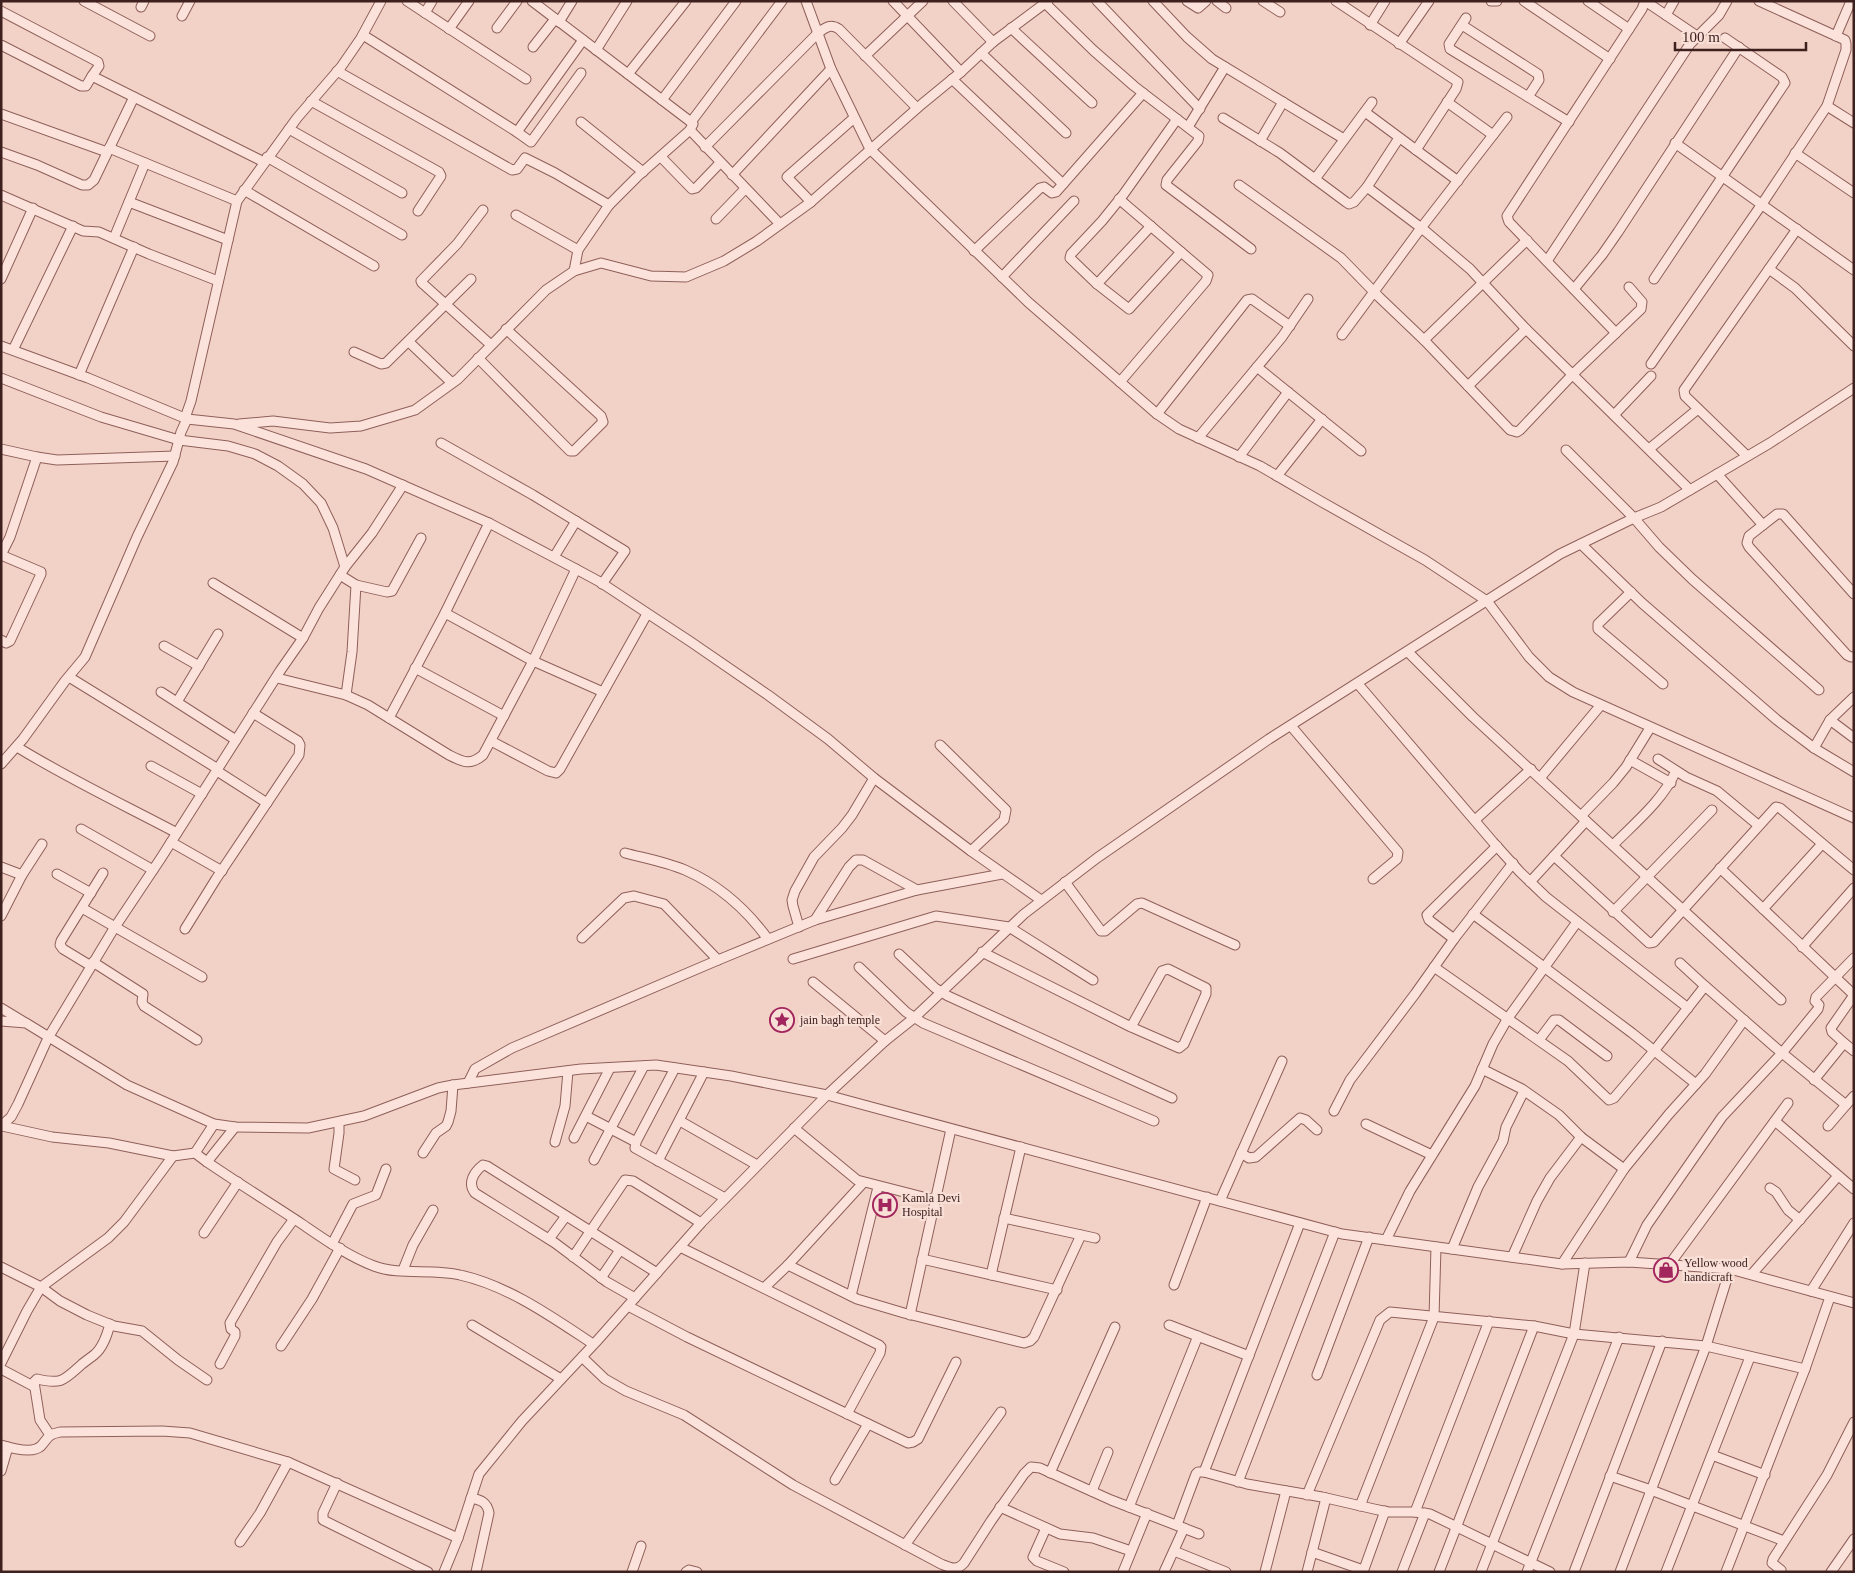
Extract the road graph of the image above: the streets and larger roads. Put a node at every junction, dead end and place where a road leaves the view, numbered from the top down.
1 (84, 1) edge
2 (190, 1) edge
3 (407, 1) edge
4 (432, 1) edge
5 (469, 1) edge
6 (517, 1) edge
7 (532, 1) edge
8 (572, 1) edge
9 (627, 1) edge
10 (686, 1) edge
11 (736, 1) edge
12 (782, 1) edge
13 (893, 1) edge
14 (923, 1) edge
15 (953, 1) edge
16 (1028, 1) edge
17 (1096, 1) edge
18 (1153, 1) edge
19 (1187, 1) edge
20 (1206, 1) edge
21 (1218, 1) edge
22 (1263, 1) edge
23 (1337, 1) edge
24 (1385, 1) edge
25 (1428, 1) edge
26 (1491, 1) edge
27 (1497, 1) edge
28 (1524, 1) edge
29 (1542, 1) edge
30 (1588, 1) edge
31 (1674, 1) edge
32 (1727, 1) edge
33 (1759, 1) edge
34 (1851, 1) edge
35 (379, 2) edge
36 (808, 2) edge
37 (1046, 2) edge
38 (1648, 2) edge
39 (1775, 4) edge
40 (1226, 8) dead end
41 (1036, 9) junction
42 (1537, 10) junction
43 (1, 11) edge
44 (1280, 12) dead end
45 (425, 13) junction
46 (1666, 15) junction
47 (182, 16) dead end
48 (908, 17) junction
49 (557, 20) junction
50 (1370, 24) junction
51 (496, 28) dead end
52 (1011, 28) junction
53 (450, 29) junction
54 (1629, 29) junction
55 (818, 33) junction
56 (363, 35) junction
57 (150, 36) dead end
58 (1697, 36) junction
59 (1836, 36) junction
60 (1725, 38) dead end
61 (583, 40) junction
62 (993, 42) junction
63 (1399, 44) junction
64 (1, 45) edge
65 (533, 47) dead end
66 (1739, 47) junction
67 (596, 50) junction
68 (981, 53) junction
69 (865, 56) junction
70 (1610, 59) junction
71 (1225, 67) junction
72 (831, 69) junction
73 (337, 72) junction
74 (961, 72) junction
75 (581, 73) dead end
76 (628, 74) junction
77 (92, 76) junction
78 (526, 79) dead end
79 (952, 79) junction
80 (1143, 93) junction
81 (134, 97) junction
82 (1528, 97) junction
83 (662, 100) junction
84 (311, 101) junction
85 (1283, 102) junction
86 (1372, 102) dead end
87 (1447, 102) junction
88 (1092, 103) dead end
89 (1827, 106) junction
90 (917, 108) junction
91 (1200, 109) junction
92 (1365, 112) junction
93 (1, 114) edge
94 (1507, 117) dead end
95 (854, 118) junction
96 (1223, 118) dead end
97 (1177, 119) junction
98 (581, 122) dead end
99 (1569, 122) junction
100 (1854, 123) edge
101 (691, 126) junction
102 (1188, 127) junction
103 (289, 129) junction
104 (517, 132) junction
105 (1066, 133) dead end
106 (1493, 135) junction
107 (1399, 138) junction
108 (1344, 139) junction
109 (1260, 141) junction
110 (531, 142) junction
111 (1675, 143) junction
112 (705, 147) junction
113 (870, 149) junction
114 (108, 150) junction
115 (1416, 150) junction
116 (1, 152) edge
117 (1796, 153) junction
118 (661, 157) junction
119 (525, 158) junction
120 (266, 160) junction
121 (145, 163) junction
122 (720, 163) junction
123 (643, 172) junction
124 (732, 175) junction
125 (1723, 176) junction
126 (1314, 178) junction
127 (1458, 181) junction
128 (1063, 184) junction
129 (1239, 185) dead end
130 (1367, 187) junction
131 (745, 189) junction
132 (244, 190) junction
133 (402, 193) dead end
134 (1854, 193) edge
135 (1, 195) edge
136 (1119, 199) junction
137 (237, 201) junction
138 (1074, 201) dead end
139 (129, 202) junction
140 (811, 202) junction
141 (1762, 204) junction
142 (609, 205) junction
143 (33, 208) junction
144 (483, 210) dead end
145 (418, 211) dead end
146 (516, 215) dead end
147 (716, 219) dead end
148 (780, 224) junction
149 (72, 226) junction
150 (1151, 226) junction
151 (1421, 228) junction
152 (1797, 229) junction
153 (402, 236) dead end
154 (114, 238) junction
155 (228, 240) junction
156 (1527, 240) junction
157 (134, 247) junction
158 (1251, 249) dead end
159 (578, 250) junction
160 (974, 251) junction
161 (1181, 252) junction
162 (1547, 261) junction
163 (374, 266) dead end
164 (1769, 269) junction
165 (1854, 270) edge
166 (574, 272) junction
167 (1002, 277) junction
168 (1, 279) edge
169 (471, 279) dead end
170 (1654, 280) dead end
171 (218, 281) junction
172 (1483, 283) junction
173 (1098, 284) junction
174 (1628, 287) dead end
175 (1574, 289) junction
176 (1374, 292) junction
177 (1308, 299) dead end
178 (447, 305) junction
179 (1290, 326) junction
180 (506, 329) junction
181 (1526, 329) junction
182 (1616, 333) junction
183 (1342, 335) dead end
184 (1424, 340) junction
185 (409, 342) junction
186 (491, 345) junction
187 (1, 346) edge
188 (1854, 346) edge
189 (13, 350) junction
190 (354, 352) dead end
191 (478, 358) junction
192 (1651, 364) dead end
193 (1257, 367) junction
194 (1573, 374) junction
195 (79, 375) junction
196 (1651, 376) dead end
197 (1, 378) edge
198 (1120, 382) junction
199 (452, 383) junction
200 (1468, 386) junction
201 (1854, 388) edge
202 (1288, 392) junction
203 (1698, 409) junction
204 (1157, 414) junction
205 (1614, 415) junction
206 (186, 418) junction
207 (1322, 419) junction
208 (234, 424) junction
209 (1198, 438) junction
210 (180, 440) junction
211 (441, 444) dead end
212 (1, 449) edge
213 (1649, 449) junction
214 (1566, 450) dead end
215 (1361, 451) dead end
216 (174, 456) junction
217 (1747, 456) junction
218 (36, 457) junction
219 (1239, 457) junction
220 (1717, 474) junction
221 (1277, 476) junction
222 (403, 485) junction
223 (1690, 490) junction
224 (1634, 518) junction
225 (576, 521) junction
226 (488, 523) junction
227 (1763, 525) junction
228 (421, 538) dead end
229 (1582, 544) junction
230 (1, 555) edge
231 (554, 557) junction
232 (345, 567) junction
233 (576, 569) junction
234 (340, 575) junction
235 (213, 583) dead end
236 (602, 584) junction
237 (356, 585) junction
238 (1631, 592) junction
239 (1854, 594) edge
240 (1487, 601) junction
241 (444, 613) junction
242 (647, 614) junction
243 (218, 634) dead end
244 (304, 638) junction
245 (1, 640) edge
246 (164, 646) dead end
247 (1408, 652) junction
248 (1854, 656) edge
249 (533, 661) junction
250 (199, 666) junction
251 (415, 668) junction
252 (69, 677) junction
253 (277, 678) junction
254 (1358, 684) junction
255 (1663, 684) dead end
256 (1819, 690) dead end
257 (161, 692) dead end
258 (603, 692) junction
259 (346, 695) junction
260 (1854, 696) edge
261 (177, 702) junction
262 (1600, 706) junction
263 (253, 713) junction
264 (504, 716) junction
265 (389, 718) junction
266 (1830, 720) junction
267 (1291, 726) junction
268 (1650, 728) junction
269 (1854, 738) edge
270 (236, 740) junction
271 (491, 741) junction
272 (940, 745) dead end
273 (17, 747) junction
274 (1814, 748) junction
275 (1658, 759) dead end
276 (1630, 760) junction
277 (1, 764) edge
278 (151, 766) dead end
279 (1531, 769) junction
280 (218, 770) junction
281 (1676, 771) junction
282 (1854, 772) edge
283 (874, 778) junction
284 (1540, 778) junction
285 (1671, 783) junction
286 (202, 794) junction
287 (268, 803) junction
288 (1712, 810) dead end
289 (1584, 818) junction
290 (1854, 818) edge
291 (1475, 820) junction
292 (1758, 825) junction
293 (81, 829) dead end
294 (177, 834) junction
295 (172, 842) junction
296 (42, 844) dead end
297 (1822, 844) junction
298 (1613, 845) junction
299 (1497, 846) junction
300 (971, 851) junction
301 (624, 853) dead end
302 (1554, 856) junction
303 (1513, 863) junction
304 (1, 867) edge
305 (1720, 868) junction
306 (153, 870) junction
307 (1854, 870) edge
308 (222, 871) junction
309 (104, 872) dead end
310 (57, 874) dead end
311 (1002, 874) junction
312 (22, 875) junction
313 (1647, 877) junction
314 (1373, 879) dead end
315 (1065, 882) junction
316 (1530, 882) junction
317 (1854, 888) edge
318 (917, 890) junction
319 (91, 893) junction
320 (1041, 900) junction
321 (82, 908) junction
322 (1763, 909) junction
323 (1682, 910) junction
324 (1613, 912) junction
325 (1473, 914) junction
326 (1, 916) edge
327 (815, 920) junction
328 (1577, 922) junction
329 (115, 926) junction
330 (798, 927) junction
331 (1009, 927) junction
332 (185, 929) dead end
333 (582, 938) dead end
334 (768, 938) junction
335 (1454, 939) junction
336 (1235, 945) dead end
337 (1802, 947) junction
338 (982, 952) junction
339 (899, 954) dead end
340 (1854, 958) edge
341 (793, 959) dead end
342 (718, 960) junction
343 (1680, 963) dead end
344 (92, 964) junction
345 (1545, 966) junction
346 (859, 967) dead end
347 (1434, 967) junction
348 (202, 977) dead end
349 (1834, 977) junction
350 (1093, 980) dead end
351 (813, 982) dead end
352 (1705, 986) junction
353 (940, 992) junction
354 (1854, 995) edge
355 (1781, 1000) dead end
356 (1, 1008) edge
357 (1688, 1008) junction
358 (914, 1018) junction
359 (1508, 1018) junction
360 (1744, 1020) junction
361 (1, 1021) edge
362 (26, 1023) junction
363 (1132, 1027) junction
364 (48, 1038) junction
365 (197, 1040) dead end
366 (1539, 1040) junction
367 (885, 1041) junction
368 (1844, 1043) junction
369 (1654, 1051) junction
370 (1854, 1051) edge
371 (1782, 1053) junction
372 (1607, 1056) dead end
373 (1282, 1061) dead end
374 (644, 1066) junction
375 (610, 1068) junction
376 (675, 1068) junction
377 (1482, 1069) junction
378 (568, 1071) junction
379 (704, 1072) junction
380 (1814, 1080) junction
381 (468, 1083) junction
382 (1696, 1084) junction
383 (453, 1085) junction
384 (1524, 1090) junction
385 (827, 1095) junction
386 (1854, 1096) edge
387 (1172, 1098) dead end
388 (1788, 1103) dead end
389 (1846, 1105) junction
390 (1334, 1111) dead end
391 (586, 1116) junction
392 (680, 1120) junction
393 (1154, 1121) dead end
394 (1775, 1121) junction
395 (338, 1122) junction
396 (214, 1124) junction
397 (1366, 1124) dead end
398 (2, 1126) edge
399 (1828, 1126) dead end
400 (235, 1127) junction
401 (611, 1128) junction
402 (794, 1128) junction
403 (951, 1129) junction
404 (1317, 1130) dead end
405 (1581, 1137) junction
406 (574, 1138) dead end
407 (555, 1142) dead end
408 (636, 1142) junction
409 (1021, 1148) junction
410 (195, 1153) junction
411 (423, 1153) dead end
412 (1241, 1153) junction
413 (1432, 1155) junction
414 (173, 1156) junction
415 (594, 1160) dead end
416 (658, 1161) junction
417 (207, 1162) junction
418 (757, 1165) junction
419 (386, 1169) dead end
420 (1624, 1169) junction
421 (1838, 1176) junction
422 (355, 1180) dead end
423 (238, 1182) junction
424 (864, 1183) junction
425 (878, 1186) junction
426 (1770, 1188) dead end
427 (1854, 1189) edge
428 (1207, 1197) junction
429 (725, 1198) junction
430 (935, 1200) junction
431 (1220, 1201) junction
432 (433, 1210) dead end
433 (566, 1216) junction
434 (1004, 1218) junction
435 (294, 1219) junction
436 (1800, 1220) junction
437 (1300, 1222) junction
438 (701, 1223) junction
439 (1854, 1223) edge
440 (590, 1231) junction
441 (1335, 1232) junction
442 (204, 1233) dead end
443 (1081, 1235) junction
444 (1095, 1238) dead end
445 (1369, 1238) junction
446 (549, 1239) junction
447 (1386, 1240) junction
448 (336, 1246) junction
449 (680, 1247) junction
450 (1436, 1247) junction
451 (1452, 1249) junction
452 (620, 1250) junction
453 (573, 1257) junction
454 (1512, 1257) junction
455 (922, 1259) junction
456 (1629, 1262) junction
457 (1585, 1263) junction
458 (788, 1264) junction
459 (1562, 1264) junction
460 (1668, 1265) junction
461 (1, 1267) edge
462 (1730, 1269) junction
463 (403, 1270) junction
464 (657, 1273) junction
465 (1752, 1274) junction
466 (991, 1275) junction
467 (601, 1278) junction
468 (1174, 1284) dead end
469 (41, 1287) junction
470 (764, 1288) junction
471 (1057, 1290) junction
472 (1811, 1291) junction
473 (851, 1296) junction
474 (1830, 1296) junction
475 (635, 1298) junction
476 (1853, 1303) edge
477 (628, 1306) junction
478 (910, 1315) junction
479 (1434, 1317) junction
480 (1489, 1321) junction
481 (110, 1324) junction
482 (472, 1325) dead end
483 (1168, 1325) dead end
484 (1534, 1326) junction
485 (1115, 1327) dead end
486 (1574, 1334) junction
487 (1198, 1336) junction
488 (1619, 1337) junction
489 (1662, 1341) junction
490 (594, 1344) junction
491 (281, 1346) dead end
492 (1706, 1346) junction
493 (1249, 1356) junction
494 (1750, 1357) junction
495 (956, 1362) dead end
496 (1, 1363) edge
497 (588, 1363) junction
498 (220, 1364) dead end
499 (1, 1369) edge
500 (1805, 1369) junction
501 (1317, 1375) dead end
502 (561, 1379) junction
503 (207, 1380) dead end
504 (34, 1386) junction
505 (1001, 1412) dead end
506 (847, 1414) junction
507 (1854, 1422) edge
508 (868, 1424) junction
509 (50, 1435) junction
510 (5, 1446) edge
511 (1108, 1452) dead end
512 (1712, 1455) junction
513 (288, 1462) junction
514 (1, 1471) edge
515 (1204, 1472) junction
516 (1050, 1473) junction
517 (1764, 1475) junction
518 (1610, 1476) junction
519 (835, 1480) dead end
520 (1238, 1482) junction
521 (337, 1483) junction
522 (1651, 1490) junction
523 (1092, 1491) junction
524 (1286, 1491) junction
525 (1307, 1495) junction
526 (1326, 1498) junction
527 (478, 1500) junction
528 (1692, 1505) junction
529 (1360, 1506) junction
530 (1000, 1507) junction
531 (1129, 1507) junction
532 (1385, 1511) junction
533 (1415, 1512) junction
534 (1147, 1513) junction
535 (1425, 1513) junction
536 (1181, 1526) junction
537 (1456, 1527) junction
538 (1744, 1527) junction
539 (1046, 1528) junction
540 (1199, 1534) dead end
541 (458, 1538) junction
542 (1854, 1539) edge
543 (1784, 1541) junction
544 (240, 1542) dead end
545 (1493, 1544) junction
546 (905, 1545) junction
547 (641, 1546) dead end
548 (1132, 1551) junction
549 (1174, 1551) junction
550 (1312, 1552) junction
551 (1531, 1561) junction
552 (939, 1568) edge
553 (1363, 1571) edge
554 (1782, 1571) edge
555 (428, 1572) edge
556 (444, 1572) edge
557 (476, 1572) edge
558 (632, 1572) edge
559 (686, 1572) edge
560 (697, 1572) edge
561 (1064, 1572) edge
562 (1123, 1572) edge
563 (1164, 1572) edge
564 (1226, 1572) edge
565 (1266, 1572) edge
566 (1307, 1572) edge
567 (1402, 1572) edge
568 (1439, 1572) edge
569 (1481, 1572) edge
570 (1527, 1572) edge
571 (1550, 1572) edge
572 (1574, 1572) edge
573 (1620, 1572) edge
574 (1666, 1572) edge
575 (1726, 1572) edge
576 (1831, 1572) edge

1 - 57 street
2 - 47 street
3 - 45 street
4 - 45 street
5 - 53 street
6 - 51 street
7 - 49 street
8 - 49 street
9 - 67 street
10 - 76 street
11 - 83 street
12 - 101 street
13 - 48 street
14 - 48 street
15 - 62 street
16 - 41 street
17 - 91 street
18 - 71 street
19 - 20 street
21 - 40 street
22 - 44 street
23 - 50 street
24 - 50 street
25 - 63 street
26 - 27 street
28 - 42 street
29 - 42 street
30 - 54 street
31 - 46 street
32 - 58 street
33 - 39 street
34 - 59 street
35 - 56 street
36 - 55 street
37 - 41 street
37 - 80 street
38 - 46 street
38 - 54 street
39 - 59 street
41 - 52 street
42 - 70 street
43 - 77 street
45 - 53 street
46 - 58 street
48 - 69 street
48 - 74 street
49 - 61 street
49 - 65 street
50 - 63 street
52 - 62 street
52 - 88 street
53 - 78 street
54 - 70 street
55 - 69 street
55 - 72 street
55 - 112 street
56 - 73 street
56 - 104 street
58 - 162 street
59 - 89 street
60 - 66 street
61 - 67 street
61 - 104 street
62 - 68 street
63 - 87 street
64 - 77 street
66 - 111 street
66 - 125 street
67 - 76 street
68 - 74 street
68 - 105 street
69 - 90 street
70 - 99 street
71 - 85 street
71 - 91 street
72 - 95 street
72 - 124 street
73 - 84 street
73 - 119 street
74 - 79 street
75 - 110 street
76 - 83 street
77 - 81 street
79 - 90 street
79 - 128 street
80 - 97 street
80 - 128 street
81 - 114 street
81 - 120 street
82 - 82 street
82 - 99 street
83 - 101 street
84 - 103 street
84 - 145 street
85 - 108 street
85 - 109 street
86 - 92 street
87 - 106 street
87 - 115 street
89 - 100 street
89 - 117 street
90 - 113 street
91 - 102 street
92 - 107 street
92 - 108 street
93 - 114 street
94 - 106 street
95 - 113 street
95 - 140 street
96 - 109 street
97 - 102 street
97 - 136 street
98 - 123 street
99 - 156 street
101 - 112 street
101 - 118 street
102 - 158 street
103 - 120 street
103 - 133 street
104 - 110 street
106 - 127 street
107 - 115 street
107 - 130 street
108 - 126 street
109 - 126 street
110 - 119 street
111 - 125 street
111 - 175 street
112 - 122 street
113 - 140 street
113 - 160 street
114 - 116 street
114 - 121 street
115 - 127 street
117 - 134 street
117 - 141 street
118 - 122 street
118 - 123 street
119 - 142 street
120 - 132 street
120 - 153 street
121 - 137 street
121 - 139 street
122 - 124 street
123 - 142 street
124 - 131 street
125 - 141 street
125 - 170 street
126 - 130 street
127 - 151 street
128 - 160 street
129 - 176 street
130 - 151 street
131 - 147 street
131 - 148 street
132 - 137 street
132 - 163 street
135 - 143 street
136 - 150 street
136 - 173 street
137 - 155 street
138 - 167 street
139 - 154 street
139 - 155 street
140 - 148 street
141 - 152 street
141 - 192 street
142 - 159 street
143 - 149 street
143 - 168 street
144 - 178 street
146 - 159 street
148 - 166 street
149 - 154 street
149 - 189 street
150 - 161 street
150 - 173 street
151 - 172 street
151 - 176 street
152 - 164 street
152 - 165 street
154 - 157 street
155 - 171 street
156 - 162 street
156 - 172 street
157 - 171 street
157 - 195 street
159 - 166 street
160 - 167 street
161 - 173 street
161 - 198 street
162 - 175 street
164 - 188 street
164 - 203 street
166 - 180 street
167 - 198 street
169 - 178 street
171 - 206 street
172 - 181 street
172 - 184 street
174 - 182 street
175 - 182 street
176 - 183 street
176 - 184 street
177 - 179 street
178 - 185 street
178 - 186 street
179 - 193 street
179 - 204 street
180 - 186 street
180 - 191 street
181 - 194 street
181 - 200 street
182 - 194 street
184 - 200 street
185 - 190 street
185 - 199 street
186 - 191 street
187 - 189 street
189 - 195 street
191 - 199 street
193 - 202 street
193 - 209 street
194 - 200 street
194 - 205 street
195 - 206 street
196 - 205 street
197 - 210 street
198 - 204 street
199 - 208 street
201 - 217 street
202 - 207 street
202 - 219 street
203 - 213 street
203 - 217 street
204 - 209 street
205 - 213 street
206 - 208 street
206 - 210 street
207 - 215 street
207 - 221 street
208 - 222 street
209 - 219 street
210 - 216 street
210 - 232 street
211 - 225 street
212 - 218 street
213 - 223 street
214 - 224 street
216 - 218 street
216 - 252 street
217 - 220 street
218 - 230 street
219 - 221 street
220 - 223 street
220 - 227 street
221 - 240 street
222 - 226 street
222 - 232 street
223 - 224 street
224 - 229 street
224 - 256 street
225 - 231 street
225 - 236 street
226 - 231 street
226 - 241 street
227 - 239 street
227 - 248 street
228 - 237 street
229 - 238 street
229 - 240 street
230 - 245 street
231 - 233 street
232 - 234 street
233 - 236 street
233 - 249 street
234 - 237 street
234 - 244 street
235 - 244 street
236 - 242 street
237 - 259 street
238 - 255 street
238 - 274 street
240 - 247 street
240 - 262 street
241 - 249 street
241 - 251 street
242 - 258 street
242 - 283 street
243 - 250 street
244 - 253 street
246 - 250 street
247 - 254 street
247 - 279 street
249 - 258 street
249 - 264 street
250 - 261 street
251 - 264 street
251 - 265 street
252 - 273 street
252 - 280 street
253 - 259 street
253 - 263 street
254 - 267 street
254 - 291 street
257 - 261 street
258 - 271 street
259 - 265 street
260 - 266 street
261 - 270 street
262 - 268 street
262 - 284 street
263 - 270 street
263 - 287 street
264 - 271 street
265 - 271 street
266 - 269 street
266 - 274 street
267 - 314 street
267 - 315 street
268 - 276 street
268 - 290 street
270 - 280 street
272 - 300 street
273 - 277 street
273 - 294 street
274 - 282 street
275 - 281 street
276 - 285 street
276 - 289 street
278 - 286 street
279 - 284 street
279 - 291 street
280 - 286 street
280 - 287 street
281 - 285 street
281 - 292 street
283 - 300 street
283 - 330 street
284 - 289 street
285 - 298 street
286 - 294 street
287 - 308 street
288 - 313 street
289 - 298 street
289 - 302 street
291 - 299 street
292 - 297 street
292 - 305 street
293 - 306 street
294 - 295 street
295 - 306 street
295 - 308 street
296 - 312 street
297 - 307 street
297 - 322 street
298 - 313 street
299 - 303 street
299 - 335 street
300 - 311 street
301 - 334 street
302 - 316 street
302 - 324 street
303 - 316 street
303 - 325 street
304 - 312 street
305 - 322 street
305 - 323 street
306 - 329 street
308 - 332 street
309 - 319 street
310 - 319 street
311 - 318 street
311 - 320 street
312 - 326 street
313 - 323 street
313 - 324 street
315 - 320 street
315 - 336 street
316 - 328 street
317 - 337 street
318 - 327 street
318 - 327 street
319 - 321 street
320 - 331 street
321 - 329 street
321 - 344 street
322 - 337 street
323 - 324 street
323 - 355 street
325 - 335 street
325 - 345 street
327 - 330 street
328 - 345 street
328 - 357 street
329 - 344 street
329 - 348 street
330 - 334 street
331 - 338 street
331 - 341 street
331 - 350 street
333 - 342 street
334 - 342 street
335 - 347 street
337 - 349 street
338 - 353 street
338 - 363 street
339 - 353 street
340 - 349 street
342 - 381 street
343 - 352 street
344 - 364 street
344 - 365 street
345 - 359 street
345 - 369 street
346 - 358 street
347 - 359 street
347 - 390 street
349 - 354 street
349 - 371 street
351 - 367 street
352 - 357 street
352 - 360 street
353 - 358 street
353 - 387 street
354 - 368 street
356 - 362 street
357 - 369 street
358 - 367 street
358 - 393 street
359 - 366 street
359 - 377 street
360 - 371 street
360 - 382 street
361 - 362 street
362 - 364 street
363 - 363 street
364 - 396 street
364 - 398 street
366 - 369 street
366 - 372 street
367 - 385 street
368 - 370 street
368 - 380 street
369 - 382 street
371 - 380 street
371 - 456 street
373 - 412 street
374 - 375 street
374 - 376 street
374 - 401 street
375 - 378 street
375 - 391 street
376 - 379 street
376 - 408 street
377 - 384 street
377 - 413 street
378 - 381 street
378 - 407 street
379 - 385 street
379 - 392 street
380 - 389 street
381 - 383 street
382 - 420 street
383 - 395 street
383 - 411 street
384 - 405 street
384 - 451 street
385 - 402 street
385 - 403 street
386 - 389 street
388 - 394 street
389 - 399 street
391 - 401 street
391 - 406 street
392 - 416 street
392 - 418 street
394 - 421 street
394 - 460 street
395 - 400 street
395 - 422 street
396 - 400 street
396 - 410 street
397 - 413 street
398 - 414 street
400 - 417 street
401 - 408 street
401 - 415 street
402 - 418 street
402 - 424 street
403 - 409 street
403 - 430 street
404 - 412 street
405 - 420 street
405 - 454 street
408 - 416 street
409 - 428 street
409 - 434 street
410 - 414 street
410 - 417 street
412 - 431 street
413 - 447 street
414 - 469 street
416 - 429 street
417 - 423 street
418 - 429 street
419 - 448 street
420 - 459 street
421 - 427 street
421 - 436 street
423 - 435 street
423 - 442 street
424 - 425 street
424 - 458 street
425 - 430 street
425 - 473 street
426 - 436 street
428 - 431 street
428 - 468 street
429 - 438 street
430 - 455 street
431 - 437 street
432 - 463 street
433 - 440 street
433 - 446 street
433 - 446 street
434 - 443 street
434 - 466 street
435 - 448 street
435 - 498 street
436 - 465 street
437 - 441 street
437 - 493 street
438 - 440 street
438 - 449 street
439 - 472 street
440 - 452 street
440 - 453 street
441 - 445 street
441 - 520 street
443 - 444 street
443 - 471 street
445 - 447 street
445 - 501 street
446 - 453 street
447 - 450 street
448 - 463 street
448 - 491 street
449 - 464 street
449 - 470 street
450 - 451 street
450 - 479 street
451 - 454 street
452 - 464 street
452 - 467 street
453 - 467 street
454 - 459 street
455 - 466 street
455 - 478 street
456 - 457 street
456 - 460 street
457 - 459 street
457 - 486 street
458 - 470 street
458 - 473 street
460 - 462 street
461 - 469 street
462 - 465 street
462 - 492 street
463 - 490 street
464 - 475 street
465 - 472 street
466 - 471 street
467 - 475 street
469 - 481 street
469 - 496 street
470 - 506 street
471 - 478 street
472 - 474 street
473 - 478 street
474 - 476 street
474 - 500 street
475 - 477 street
477 - 490 street
477 - 506 street
479 - 480 street
479 - 525 street
479 - 529 street
480 - 484 street
480 - 533 street
481 - 503 street
481 - 504 street
482 - 502 street
483 - 487 street
484 - 486 street
484 - 537 street
485 - 516 street
486 - 488 street
486 - 545 street
487 - 493 street
487 - 531 street
488 - 489 street
488 - 551 street
489 - 492 street
489 - 518 street
490 - 497 street
492 - 494 street
492 - 522 street
493 - 515 street
494 - 500 street
494 - 512 street
495 - 508 street
497 - 502 street
497 - 546 street
499 - 504 street
500 - 517 street
502 - 527 street
504 - 509 street
505 - 546 street
506 - 508 street
507 - 543 street
508 - 519 street
509 - 510 street
509 - 513 street
510 - 514 street
511 - 523 street
512 - 517 street
512 - 528 street
513 - 521 street
513 - 544 street
515 - 520 street
515 - 536 street
516 - 523 street
516 - 530 street
517 - 538 street
518 - 522 street
518 - 572 street
520 - 524 street
521 - 541 street
521 - 555 street
522 - 528 street
522 - 573 street
523 - 531 street
524 - 525 street
524 - 565 street
525 - 526 street
526 - 529 street
526 - 550 street
527 - 541 street
527 - 557 street
528 - 538 street
528 - 574 street
529 - 532 street
530 - 539 street
530 - 552 street
531 - 534 street
532 - 533 street
532 - 553 street
533 - 535 street
534 - 536 street
534 - 548 street
535 - 537 street
535 - 567 street
536 - 540 street
536 - 549 street
537 - 545 street
537 - 568 street
538 - 543 street
538 - 575 street
539 - 548 street
539 - 561 street
541 - 556 street
542 - 576 street
543 - 554 street
545 - 551 street
545 - 569 street
546 - 552 street
547 - 558 street
548 - 562 street
549 - 563 street
549 - 564 street
550 - 553 street
550 - 566 street
551 - 570 street
551 - 571 street
559 - 560 street

